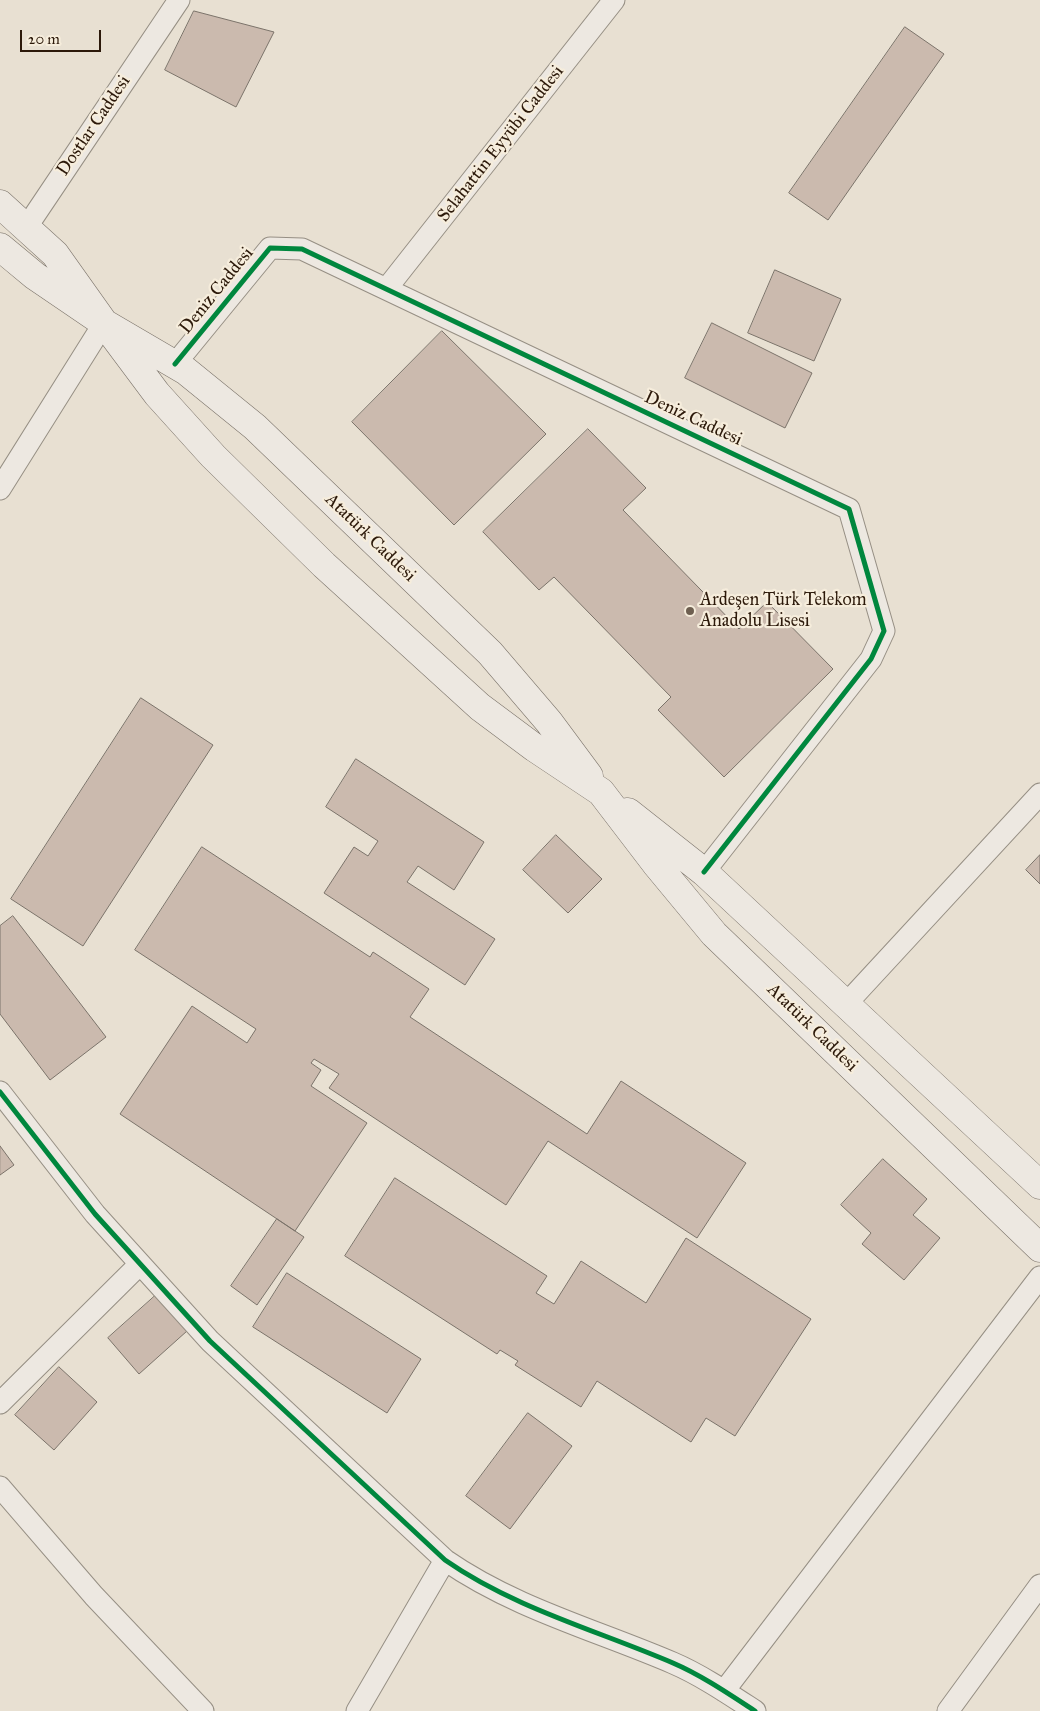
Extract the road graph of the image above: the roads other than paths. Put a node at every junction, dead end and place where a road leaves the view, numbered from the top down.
1 (179, 0) edge
2 (614, 0) edge
3 (0, 204) edge
4 (26, 228) junction
5 (0, 247) edge
6 (387, 288) junction
7 (104, 323) junction
8 (175, 364) junction
9 (0, 489) edge
10 (601, 792) junction
11 (1040, 794) edge
12 (704, 872) junction
13 (846, 1004) junction
14 (0, 1092) edge
15 (1040, 1185) edge
16 (1040, 1248) edge
17 (139, 1265) junction
18 (1040, 1277) edge
19 (0, 1403) edge
20 (0, 1487) edge
21 (445, 1560) junction
22 (1040, 1585) edge
23 (724, 1691) junction
24 (202, 1711) edge
25 (357, 1711) edge
26 (755, 1711) edge
27 (948, 1711) edge

1 - 4 street, Dostlar Caddesi
2 - 6 street, Selahattin Eyyübi Caddesi
3 - 4 main road, Atatürk Caddesi
4 - 7 main road, Atatürk Caddesi
5 - 7 main road, Atatürk Caddesi
6 - 8 street, Deniz Caddesi
6 - 12 street, Deniz Caddesi
7 - 8 main road, Atatürk Caddesi
7 - 9 street
7 - 10 main road, Atatürk Caddesi
8 - 10 main road, Atatürk Caddesi
10 - 12 main road, Atatürk Caddesi
10 - 16 main road, Atatürk Caddesi
11 - 13 street
12 - 13 main road, Atatürk Caddesi
13 - 15 main road, Atatürk Caddesi
14 - 17 street
17 - 19 street
17 - 21 street
18 - 23 street
20 - 24 street
21 - 23 street
21 - 25 street
22 - 27 street
23 - 26 street

